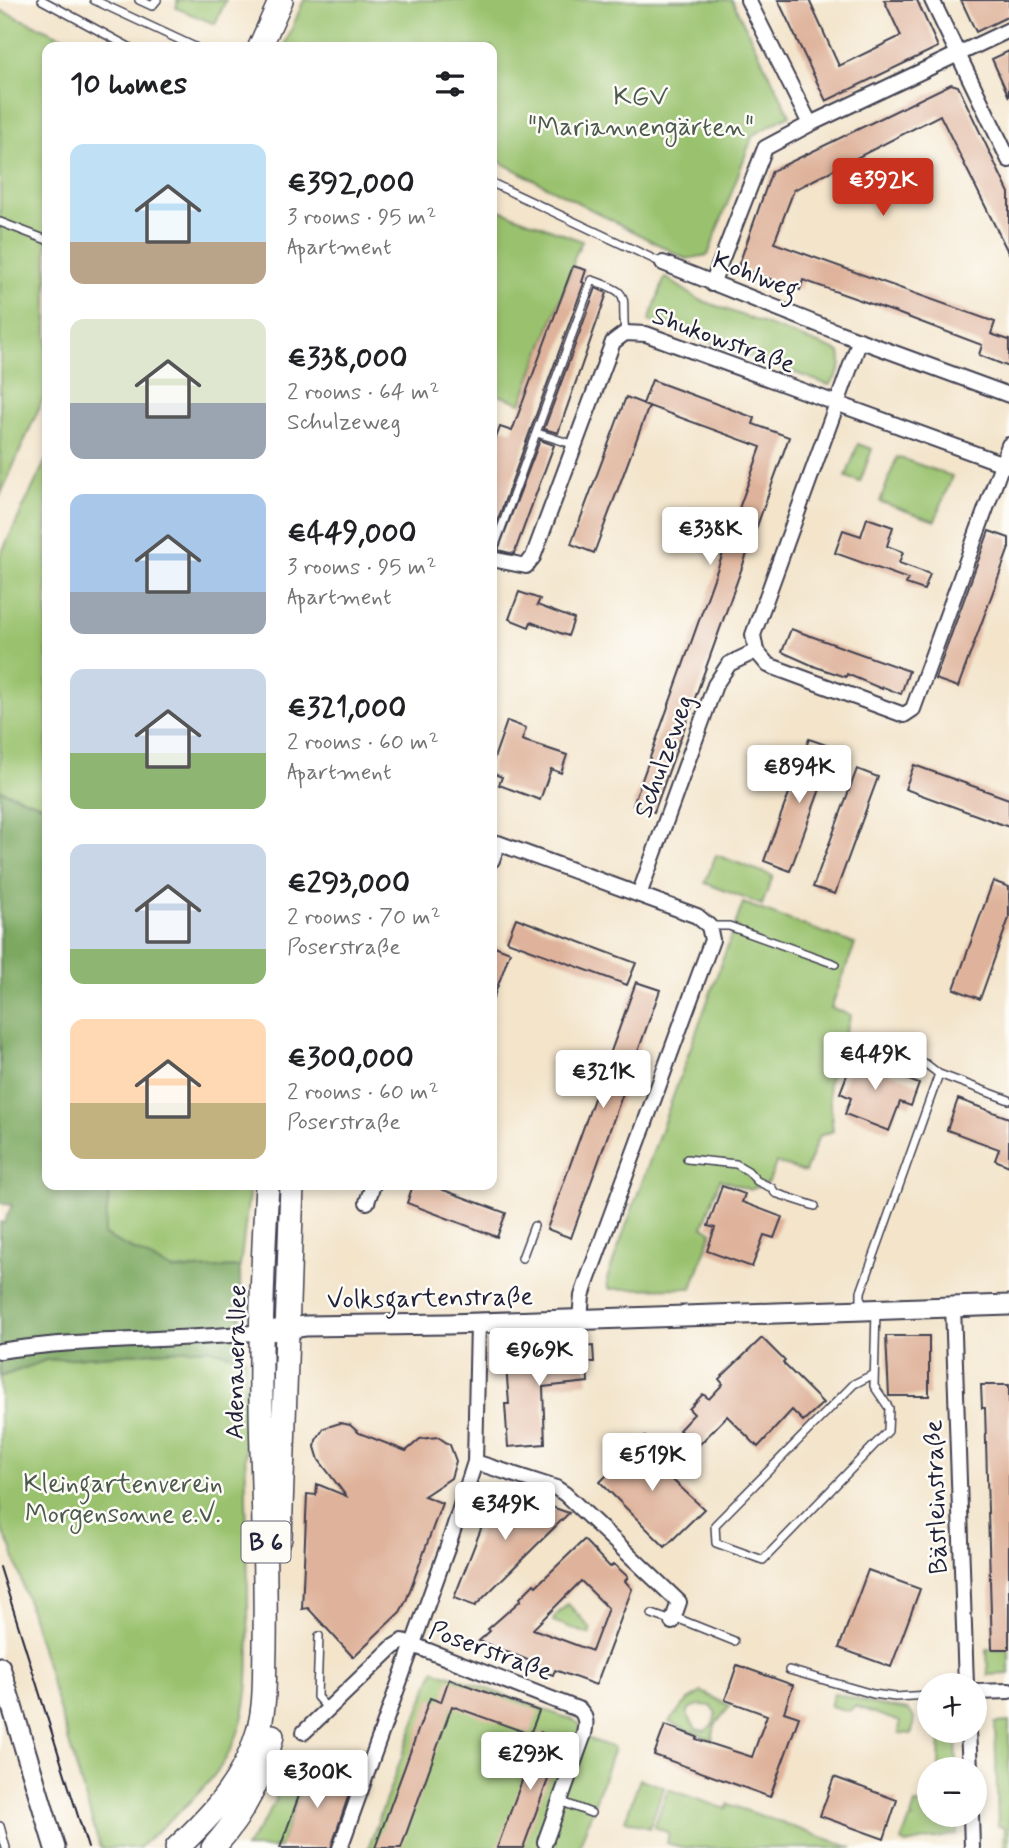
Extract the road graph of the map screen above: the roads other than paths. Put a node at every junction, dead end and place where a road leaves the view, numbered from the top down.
1 (42, 0) edge
2 (94, 0) edge
3 (139, 0) edge
4 (157, 0) edge
5 (281, 0) edge
6 (748, 0) edge
7 (932, 0) edge
8 (1009, 30) edge
9 (120, 42) edge
10 (184, 42) edge
11 (262, 42) edge
12 (958, 55) junction
13 (810, 124) junction
14 (1009, 160) edge
15 (497, 185) edge
16 (0, 222) edge
17 (42, 238) edge
18 (663, 263) joint
19 (712, 284) junction
20 (625, 333) junction
21 (860, 340) junction
22 (1009, 394) edge
23 (837, 405) junction
24 (537, 433) junction
25 (575, 445) junction
26 (1009, 445) edge
27 (1005, 465) edge
28 (497, 544) edge
29 (497, 553) edge
30 (756, 651) junction
31 (497, 843) edge
32 (639, 895) junction
33 (709, 926) junction
34 (835, 964) dead end
35 (867, 1041) dead end
36 (939, 1074) junction
37 (1009, 1100) edge
38 (687, 1159) dead end
39 (267, 1190) edge
40 (292, 1190) edge
41 (371, 1190) edge
42 (367, 1202) dead end
43 (815, 1206) dead end
44 (534, 1226) dead end
45 (522, 1258) dead end
46 (1009, 1305) edge
47 (953, 1306) junction
48 (869, 1309) junction
49 (580, 1319) junction
50 (478, 1323) junction
51 (288, 1328) junction
52 (262, 1332) junction
53 (0, 1351) edge
54 (874, 1374) junction
55 (475, 1462) junction
56 (652, 1614) dead end
57 (673, 1619) junction
58 (319, 1636) dead end
59 (734, 1641) dead end
60 (413, 1644) junction
61 (0, 1670) edge
62 (789, 1670) dead end
63 (967, 1673) edge
64 (1009, 1691) edge
65 (987, 1692) edge
66 (917, 1696) edge
67 (328, 1710) junction
68 (304, 1732) dead end
69 (560, 1801) junction
70 (591, 1813) dead end
71 (0, 1826) edge
72 (971, 1827) edge
73 (545, 1842) dead end
74 (6, 1848) edge
75 (55, 1848) edge
76 (177, 1848) edge
77 (213, 1848) edge
78 (340, 1848) edge
79 (972, 1848) edge

1 - 9 lane
2 - 10 lane
3 - 4 lane
5 - 11 main road
6 - 13 street
7 - 12 street
8 - 12 street
12 - 13 street
12 - 14 street
13 - 19 street
15 - 18 lane, Kohlweg
16 - 17 lane
18 - 19 street, Kohlweg
19 - 21 street, Kohlweg
20 - 23 street, Shukowstraße
20 - 24 lane
20 - 25 street, Shukowstraße
21 - 22 street, Kohlweg
21 - 23 street
23 - 27 street, Shukowstraße
23 - 30 street
24 - 25 lane
24 - 28 lane
25 - 29 street, Shukowstraße
26 - 27 street
27 - 30 street
30 - 32 street, Schulzeweg
31 - 32 street
32 - 33 street
33 - 34 lane
33 - 49 street
35 - 36 lane
36 - 37 lane
36 - 48 lane
38 - 43 lane
39 - 52 main road, Adenauerallee / B 6
40 - 51 main road, Adenauerallee / B 6
41 - 42 street
44 - 45 lane
46 - 47 main road, Volksgartenstraße
47 - 48 main road, Volksgartenstraße
47 - 63 street, Bästleinstraße
48 - 49 main road, Volksgartenstraße
48 - 54 lane
49 - 50 main road, Volksgartenstraße
50 - 51 main road, Volksgartenstraße
50 - 55 street
51 - 52 main road, Volksgartenstraße
51 - 77 main road, Adenauerallee / B 6
52 - 53 street, Volksgartenstraße
52 - 76 main road, Adenauerallee / B 6
54 - 54 lane
55 - 57 street
55 - 60 street
56 - 57 lane
57 - 59 lane
58 - 67 lane
60 - 67 street
60 - 69 street, Poserstraße
60 - 78 street, Poserstraße
61 - 75 main road
62 - 66 lane
64 - 65 street
67 - 68 street
69 - 70 lane
69 - 73 street, Poserstraße
71 - 74 lane
72 - 79 street

